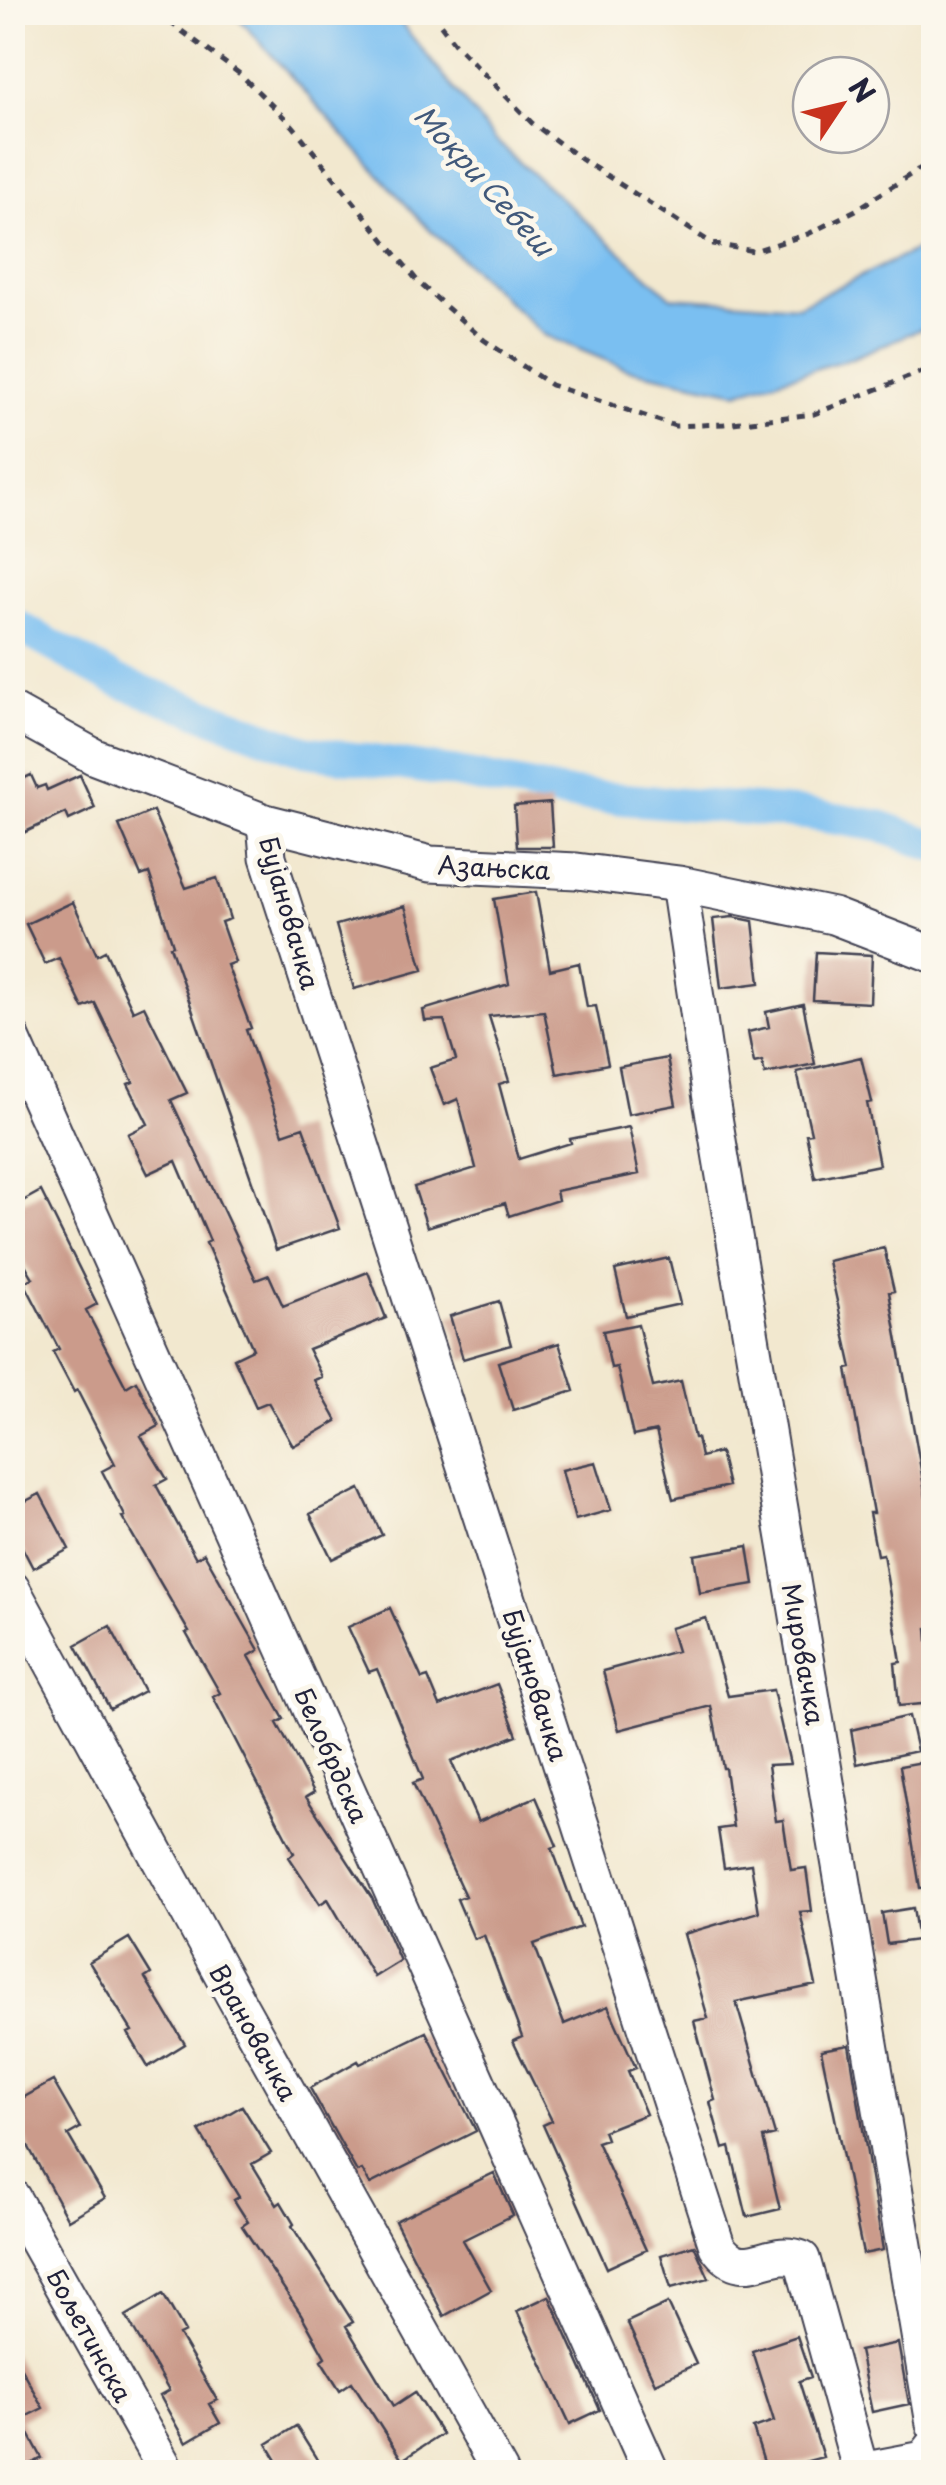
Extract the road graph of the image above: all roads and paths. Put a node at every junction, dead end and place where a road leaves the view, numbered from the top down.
1 (156, 12) edge
2 (432, 12) edge
3 (934, 164) edge
4 (934, 366) edge
5 (12, 711) edge
6 (265, 822) junction
7 (679, 884) junction
8 (934, 955) edge
9 (12, 1038) edge
10 (12, 1589) edge
11 (12, 2197) edge
12 (934, 2424) edge
13 (934, 2446) edge
14 (168, 2472) edge
15 (500, 2472) edge
16 (652, 2472) edge
17 (861, 2472) edge

1 - 4 path
2 - 3 path
5 - 6 street, Азањска
6 - 7 street, Азањска
6 - 17 street, Бујановачка
7 - 8 street, Азањска
7 - 12 street, Мировачка
9 - 16 street, Белобрдска
10 - 15 street, Врановачка
11 - 14 street, Бољетинска
13 - 17 street

